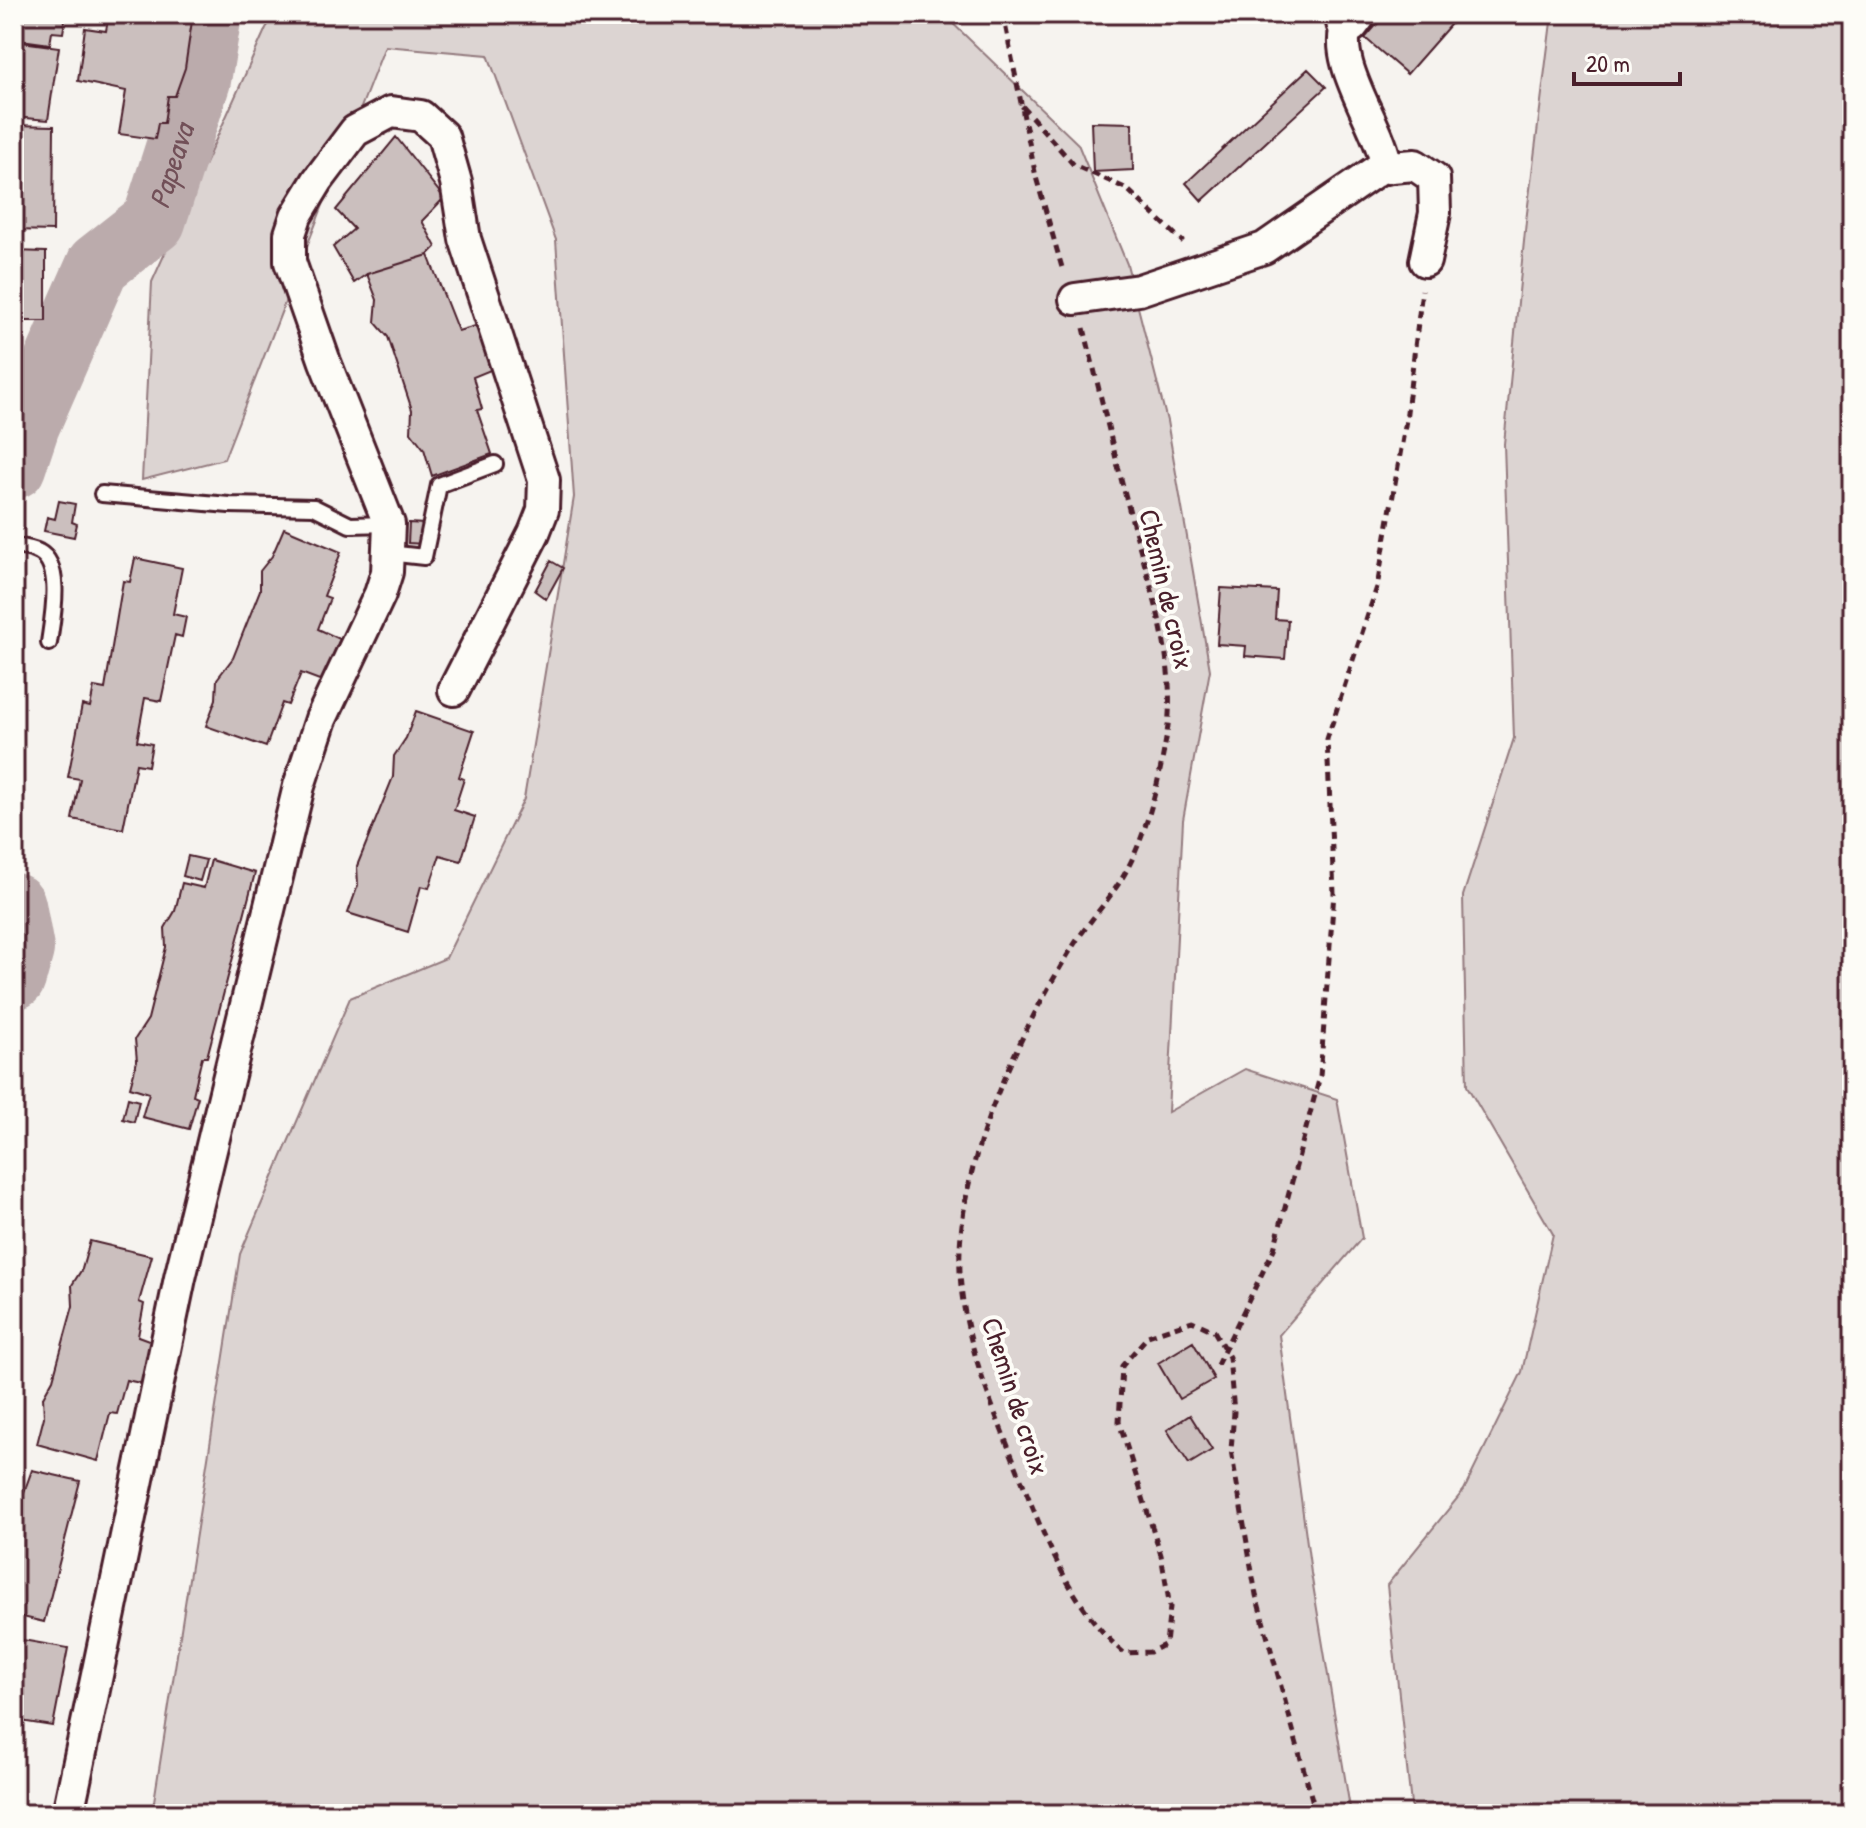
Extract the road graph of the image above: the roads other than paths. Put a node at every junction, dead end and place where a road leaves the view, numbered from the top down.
1 (1351, 18) edge
2 (1387, 168) junction
3 (1425, 261) road end
4 (1075, 299) road end
5 (495, 464) dead end
6 (102, 494) dead end
7 (389, 538) junction
8 (14, 546) edge
9 (49, 643) dead end
10 (454, 690) dead end
11 (68, 1814) edge

1 - 2 street
2 - 3 street
2 - 4 street
5 - 7 lane
6 - 7 lane
7 - 10 street
7 - 11 street
8 - 9 lane

